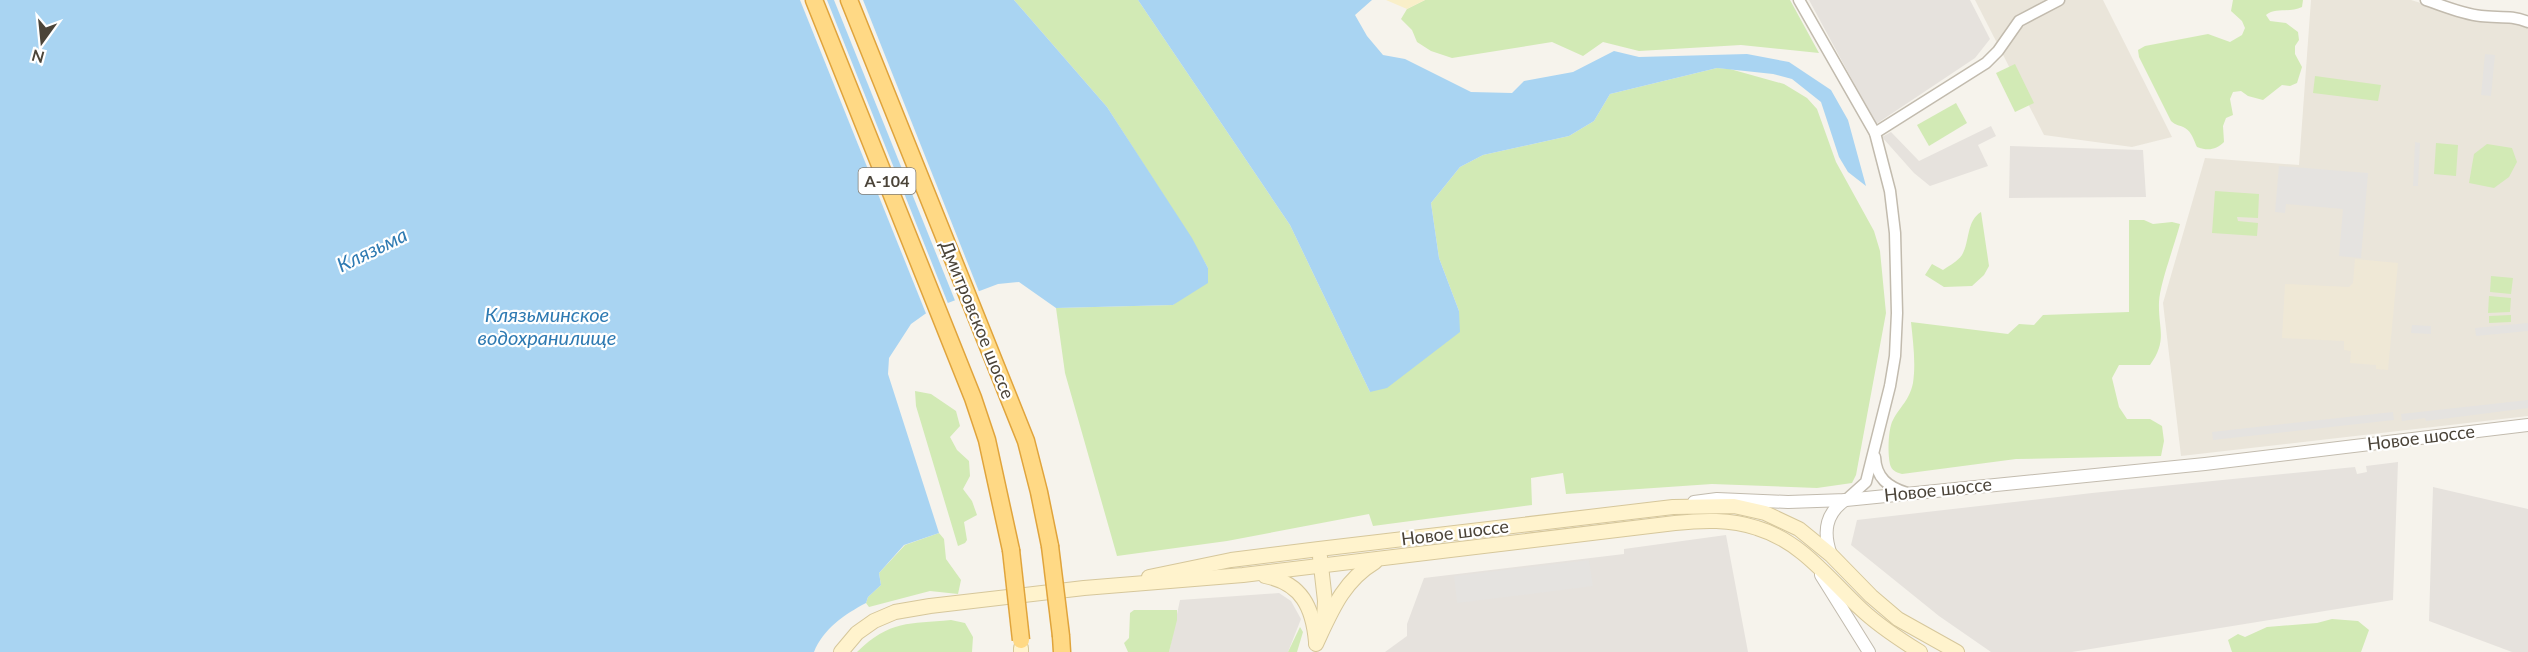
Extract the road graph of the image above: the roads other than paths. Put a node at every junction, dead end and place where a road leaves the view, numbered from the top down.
1 (814, 0) edge
2 (849, 0) edge
3 (1799, 0) edge
4 (2059, 0) edge
5 (2426, 0) edge
6 (2528, 22) edge
7 (1875, 133) junction
8 (2528, 424) edge
9 (1874, 453) junction
10 (1867, 492) junction
11 (1908, 493) junction
12 (1846, 500) junction
13 (1673, 507) junction
14 (1319, 549) junction
15 (1831, 555) junction
16 (1381, 559) junction
17 (1812, 561) junction
18 (1321, 566) junction
19 (1250, 575) junction
20 (1103, 586) junction
21 (1061, 644) edge
22 (1021, 648) edge
23 (1315, 648) edge
24 (841, 652) edge
25 (1869, 652) edge
26 (1920, 652) edge
27 (1957, 652) edge

1 - 22 highway, Дмитровское шоссе / А-104, bridge
2 - 21 highway, Дмитровское шоссе / А-104, bridge
3 - 7 street
4 - 7 street
5 - 6 street
7 - 9 street
8 - 11 street, Новое шоссе
9 - 10 street
9 - 11 street
10 - 11 street, Новое шоссе
10 - 12 street, Новое шоссе
12 - 13 street, Новое шоссе
12 - 15 street
13 - 14 main road, Новое шоссе
13 - 15 main road
14 - 18 main road
14 - 20 main road, Новое шоссе
15 - 27 main road
16 - 17 main road, Новое шоссе
16 - 18 main road, Новое шоссе
16 - 23 main road
17 - 25 street
17 - 26 main road, Новое шоссе
18 - 19 main road, Новое шоссе
18 - 23 main road
19 - 20 main road, Новое шоссе
19 - 23 main road
20 - 24 main road

